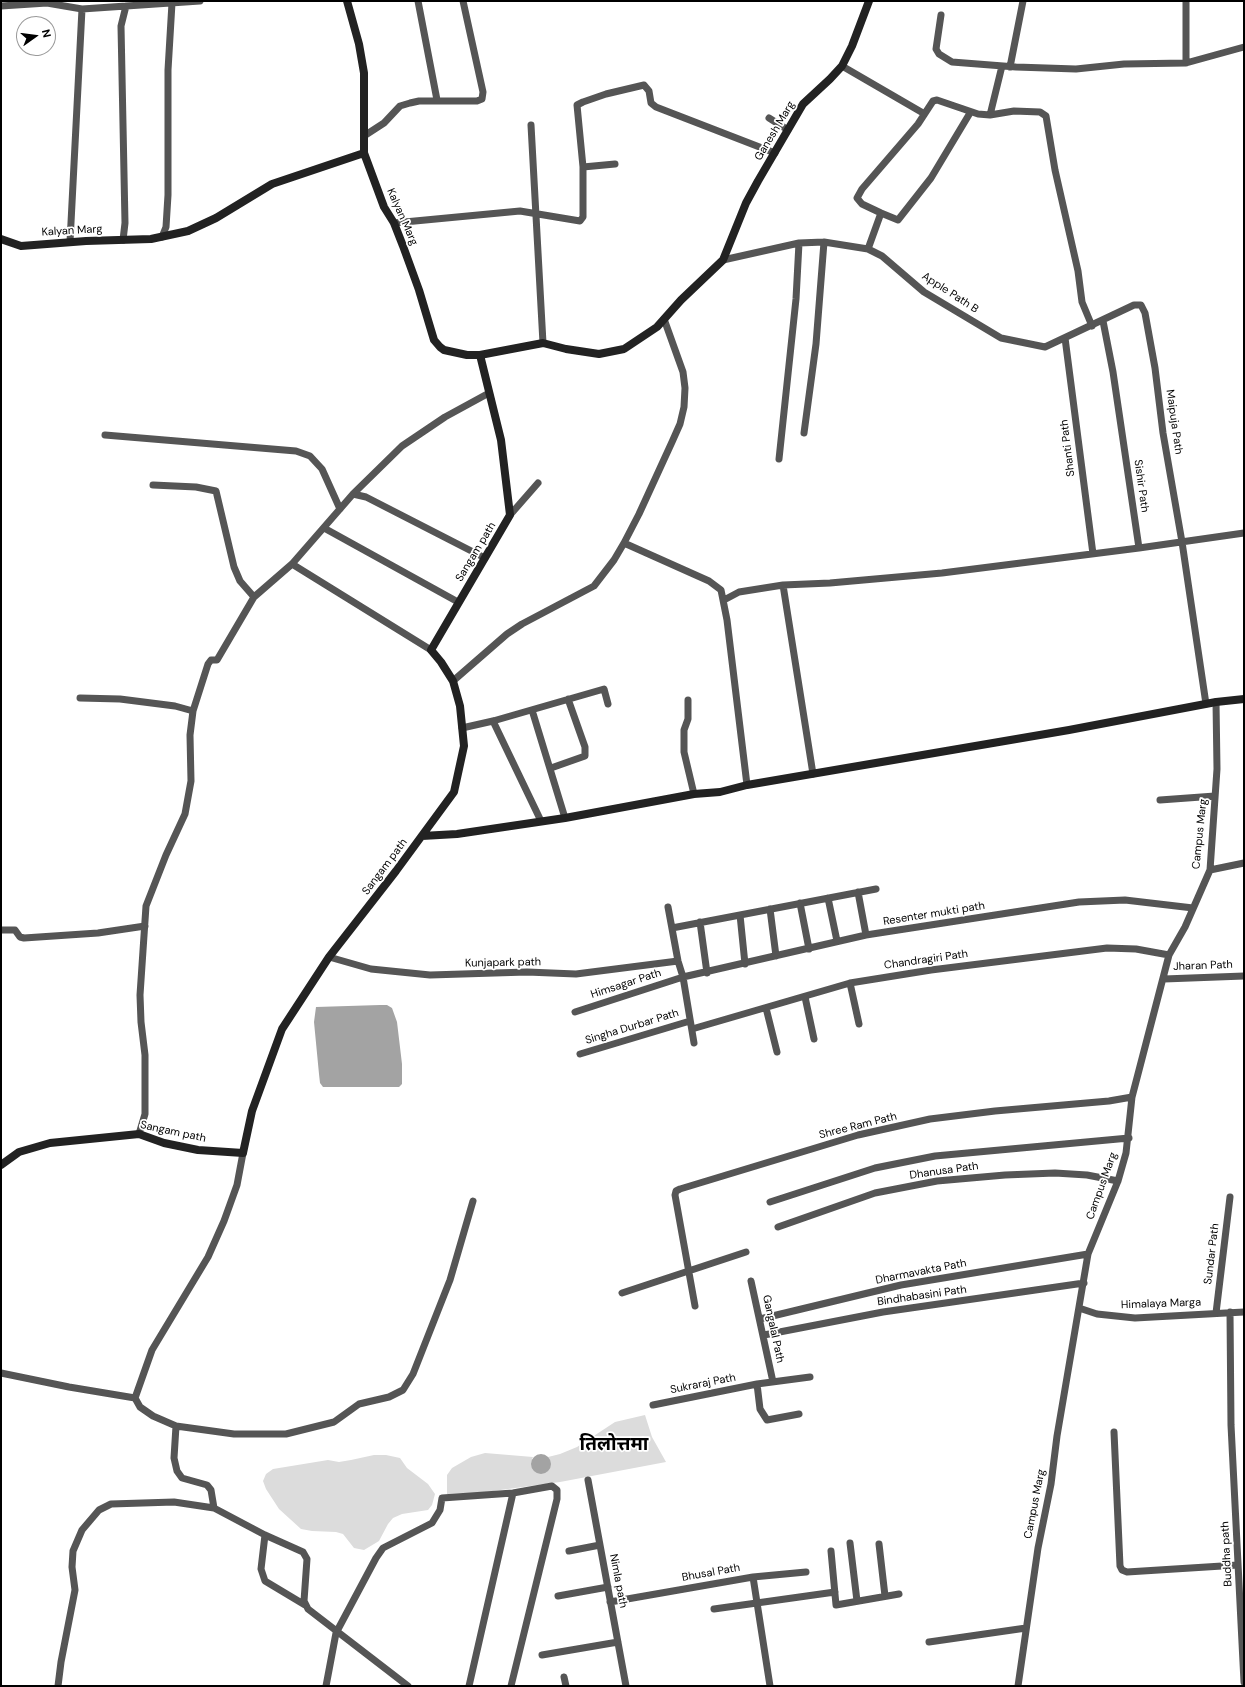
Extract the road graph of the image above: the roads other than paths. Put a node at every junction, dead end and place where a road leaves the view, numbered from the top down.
1 (200, 1) edge
2 (346, 1) edge
3 (418, 1) edge
4 (462, 1) edge
5 (869, 1) edge
6 (1023, 1) edge
7 (1194, 1) edge
8 (45, 2) edge
9 (1186, 2) edge
10 (172, 3) junction
11 (1, 6) edge
12 (126, 6) junction
13 (82, 9) junction
14 (941, 16) dead end
15 (1244, 47) edge
16 (1186, 63) junction
17 (842, 66) junction
18 (1002, 66) junction
19 (1010, 67) junction
20 (437, 100) junction
21 (970, 112) junction
22 (923, 113) junction
23 (990, 115) junction
24 (769, 118) dead end
25 (532, 125) dead end
26 (788, 130) junction
27 (364, 136) junction
28 (364, 153) junction
29 (775, 153) junction
30 (615, 164) dead end
31 (583, 167) junction
32 (536, 213) junction
33 (881, 213) junction
34 (394, 223) junction
35 (162, 237) junction
36 (1, 239) edge
37 (123, 240) junction
38 (70, 242) junction
39 (824, 242) junction
40 (799, 243) junction
41 (868, 249) junction
42 (723, 260) junction
43 (1141, 305) joint
44 (664, 319) junction
45 (1103, 321) junction
46 (1092, 326) junction
47 (1065, 338) junction
48 (543, 343) junction
49 (480, 355) junction
50 (489, 393) junction
51 (804, 433) dead end
52 (105, 434) dead end
53 (779, 458) dead end
54 (538, 483) dead end
55 (153, 485) dead end
56 (353, 494) junction
57 (340, 509) junction
58 (510, 515) junction
59 (324, 528) junction
60 (1244, 534) edge
61 (624, 542) junction
62 (1182, 542) junction
63 (1139, 548) junction
64 (1093, 554) junction
65 (485, 558) junction
66 (292, 564) junction
67 (783, 585) junction
68 (254, 597) junction
69 (724, 600) junction
70 (458, 602) junction
71 (431, 650) junction
72 (453, 681) junction
73 (80, 698) dead end
74 (568, 699) junction
75 (1244, 699) edge
76 (688, 700) dead end
77 (1216, 702) junction
78 (608, 704) dead end
79 (1206, 704) junction
80 (532, 710) junction
81 (193, 711) junction
82 (493, 721) junction
83 (462, 728) junction
84 (551, 768) junction
85 (813, 774) junction
86 (747, 785) junction
87 (694, 794) junction
88 (1215, 796) junction
89 (1160, 800) dead end
90 (565, 818) junction
91 (541, 821) junction
92 (422, 836) junction
93 (1244, 863) edge
94 (1210, 870) junction
95 (876, 889) dead end
96 (858, 892) junction
97 (828, 898) junction
98 (800, 903) junction
99 (668, 907) dead end
100 (1192, 908) junction
101 (770, 909) junction
102 (740, 915) junction
103 (700, 922) junction
104 (145, 926) junction
105 (672, 928) junction
106 (1, 930) edge
107 (866, 936) junction
108 (836, 941) junction
109 (809, 949) junction
110 (1169, 955) junction
111 (776, 956) junction
112 (329, 957) junction
113 (678, 960) junction
114 (745, 964) junction
115 (707, 973) junction
116 (1244, 976) edge
117 (683, 978) junction
118 (1164, 979) junction
119 (850, 983) junction
120 (805, 997) junction
121 (766, 1008) junction
122 (575, 1012) dead end
123 (690, 1021) junction
124 (859, 1024) dead end
125 (692, 1029) junction
126 (814, 1039) dead end
127 (694, 1043) dead end
128 (777, 1052) dead end
129 (580, 1054) dead end
130 (1132, 1096) junction
131 (139, 1134) junction
132 (1128, 1138) junction
133 (243, 1153) junction
134 (1, 1165) edge
135 (1118, 1181) junction
136 (1230, 1197) dead end
137 (473, 1201) dead end
138 (770, 1202) dead end
139 (778, 1227) dead end
140 (746, 1252) dead end
141 (1088, 1254) junction
142 (688, 1271) junction
143 (751, 1281) dead end
144 (1084, 1283) junction
145 (622, 1293) dead end
146 (695, 1306) dead end
147 (1079, 1308) junction
148 (1230, 1312) junction
149 (1244, 1312) edge
150 (1216, 1313) junction
151 (760, 1319) junction
152 (764, 1335) junction
153 (1, 1373) edge
154 (810, 1377) dead end
155 (773, 1382) junction
156 (757, 1384) junction
157 (135, 1398) junction
158 (653, 1405) dead end
159 (799, 1414) dead end
160 (176, 1426) junction
161 (1114, 1432) dead end
162 (588, 1480) dead end
163 (514, 1493) junction
164 (214, 1508) junction
165 (265, 1535) junction
166 (850, 1543) dead end
167 (879, 1544) dead end
168 (600, 1545) junction
169 (832, 1550) dead end
170 (569, 1551) dead end
171 (1240, 1568) edge
172 (806, 1572) dead end
173 (753, 1576) junction
174 (608, 1588) junction
175 (835, 1592) junction
176 (899, 1594) dead end
177 (558, 1596) dead end
178 (885, 1596) junction
179 (857, 1601) junction
180 (610, 1602) junction
181 (757, 1602) junction
182 (305, 1605) junction
183 (714, 1609) dead end
184 (1026, 1628) junction
185 (336, 1633) junction
186 (618, 1642) junction
187 (930, 1642) dead end
188 (542, 1655) dead end
189 (564, 1677) dead end
190 (1244, 1682) edge
191 (58, 1686) edge
192 (326, 1686) edge
193 (408, 1686) edge
194 (468, 1686) edge
195 (511, 1686) edge
196 (566, 1686) edge
197 (626, 1686) edge
198 (770, 1686) edge
199 (1018, 1686) edge

1 - 10 street
2 - 27 street
3 - 20 street
4 - 20 street
5 - 17 street, Ganesh Marg
6 - 19 street
7 - 9 street
8 - 11 street
8 - 13 street
9 - 16 street
10 - 12 street
10 - 35 street
12 - 13 street
12 - 37 street
13 - 38 street
14 - 18 street
15 - 16 street
16 - 19 street
17 - 22 street
17 - 26 street, Ganesh Marg
18 - 19 street
18 - 23 street
20 - 27 street
21 - 22 street
21 - 23 street
21 - 33 street
22 - 33 street
23 - 46 street
24 - 26 street
25 - 32 street
26 - 29 street, Ganesh Marg
27 - 28 street
28 - 34 street, Kalyan Marg
28 - 35 street, Kalyan Marg
29 - 31 street
29 - 42 street, Ganesh Marg
30 - 31 street
31 - 32 street
32 - 34 street
32 - 48 street
33 - 41 street
34 - 49 street, Kalyan Marg
35 - 37 street, Kalyan Marg
36 - 38 street, Kalyan Marg
37 - 38 street, Kalyan Marg
39 - 40 street, Apple Path B
39 - 41 street, Apple Path B
39 - 51 street
40 - 42 street, Apple Path B
40 - 53 street
41 - 47 street, Apple Path B
42 - 44 street, Kalyan Marg
43 - 45 street, Apple Path B
43 - 62 street, Maipuja Path
44 - 48 street, Kalyan Marg
44 - 61 street
45 - 46 street, Apple Path B
45 - 63 street, Sishir Path
46 - 47 street, Apple Path B
47 - 64 street, Shanti Path
48 - 49 street, Kalyan Marg
49 - 50 street, Sangam path
50 - 56 street
50 - 58 street, Sangam path
52 - 57 street
54 - 58 street
55 - 68 street
56 - 57 street
56 - 65 street
57 - 59 street
58 - 65 street, Sangam path
59 - 66 street
59 - 70 street
60 - 62 street
61 - 69 street
61 - 72 street
62 - 63 street
62 - 79 street, Maipuja Path
63 - 64 street
64 - 67 street
65 - 70 street, Sangam path
66 - 68 street
66 - 71 street
67 - 69 street
67 - 85 street
68 - 81 street
69 - 86 street
70 - 71 street, Sangam path
71 - 72 street, Sangam path
72 - 83 street, Sangam path
73 - 81 street
74 - 78 street
74 - 80 street
74 - 84 street
75 - 77 street
76 - 87 street
77 - 79 street
77 - 88 street, Campus Marg
79 - 85 street
80 - 82 street
80 - 84 street
81 - 104 street
82 - 83 street
82 - 91 street
83 - 92 street, Sangam path
84 - 90 street
85 - 86 street
86 - 87 street
87 - 90 street
88 - 89 street
88 - 94 street, Campus Marg
90 - 91 street
91 - 92 street
92 - 112 street, Sangam path
93 - 94 street
94 - 100 street, Campus Marg
95 - 96 street
96 - 97 street
96 - 107 street
97 - 98 street
97 - 108 street
98 - 101 street
98 - 109 street
99 - 105 street
100 - 107 street, Resenter mukti path
100 - 110 street, Campus Marg
101 - 102 street
101 - 111 street
102 - 103 street
102 - 114 street
103 - 105 street
103 - 115 street
104 - 106 street
104 - 131 street
105 - 113 street
107 - 108 street, Resenter mukti path
108 - 109 street, Resenter mukti path
109 - 111 street, Resenter mukti path
110 - 118 street, Campus Marg
110 - 119 street, Chandragiri Path
111 - 114 street, Resenter mukti path
112 - 113 street, Kunjapark path
112 - 133 street, Sangam path
113 - 117 street
114 - 115 street, Resenter mukti path
115 - 117 street, Resenter mukti path
116 - 118 street, Jharan Path
117 - 122 street, Himsagar Path
117 - 123 street
118 - 130 street, Campus Marg
119 - 120 street, Chandragiri Path
119 - 124 street
120 - 121 street, Chandragiri Path
120 - 126 street
121 - 125 street, Chandragiri Path
121 - 128 street
123 - 125 street
123 - 129 street, Singha Durbar Path
125 - 127 street
130 - 132 street, Campus Marg
130 - 142 street, Shree Ram Path
131 - 133 street, Sangam path
131 - 134 street, Sangam path
132 - 135 street, Campus Marg
132 - 138 street
133 - 157 street
135 - 139 street, Dhanusa Path
135 - 141 street, Campus Marg
136 - 150 street, Sundar Path
137 - 160 street
140 - 142 street
141 - 144 street, Campus Marg
141 - 151 street, Dharmavakta Path
142 - 145 street
142 - 146 street, Shree Ram Path
143 - 151 street, Gangalal Path
144 - 147 street, Campus Marg
144 - 152 street, Bindhabasini Path
147 - 150 street, Himalaya Marga
147 - 184 street, Campus Marg
148 - 149 street, Himalaya Marga
148 - 150 street, Himalaya Marga
148 - 171 street, Buddha path
151 - 152 street, Gangalal Path
152 - 155 street, Gangalal Path
153 - 157 street
154 - 155 street, Sukraraj Path
155 - 156 street, Sukraraj Path
156 - 158 street, Sukraraj Path
156 - 159 street
157 - 160 street
160 - 164 street
161 - 171 street
162 - 168 street, Nimla path
163 - 185 street
163 - 194 street
163 - 195 street
164 - 165 street
164 - 191 street
165 - 182 street
165 - 182 street
166 - 179 street
167 - 178 street
168 - 170 street
168 - 174 street, Nimla path
169 - 175 street
171 - 190 street, Buddha path
172 - 173 street
173 - 180 street, Bhusal Path
173 - 181 street, Bhusal Path
174 - 177 street
174 - 180 street, Nimla path
175 - 179 street
175 - 181 street
176 - 178 street
178 - 179 street
180 - 186 street, Nimla path
181 - 183 street
181 - 198 street, Bhusal Path
182 - 185 street
184 - 187 street
184 - 199 street, Campus Marg
185 - 192 street
185 - 193 street
186 - 188 street
186 - 197 street, Nimla path
189 - 196 street

